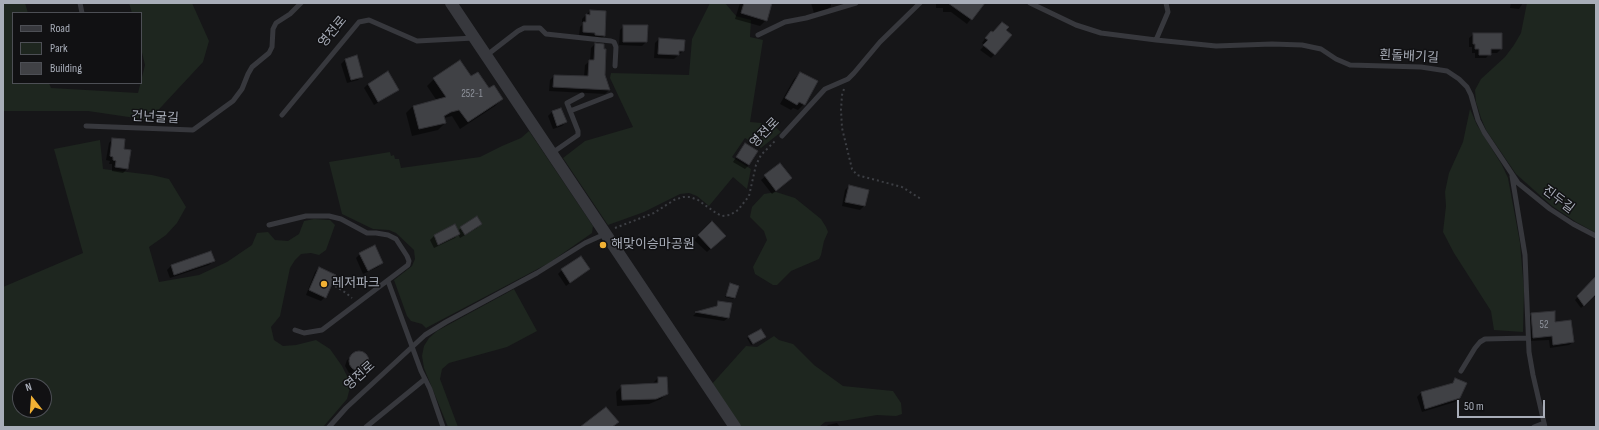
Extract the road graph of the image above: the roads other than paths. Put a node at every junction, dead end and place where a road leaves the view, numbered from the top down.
1 (301, 3) edge
2 (451, 3) edge
3 (856, 3) edge
4 (920, 3) edge
5 (1030, 3) edge
6 (1166, 3) edge
7 (758, 35) dead end
8 (474, 38) junction
9 (1156, 40) junction
10 (486, 56) junction
11 (615, 66) dead end
12 (582, 95) dead end
13 (611, 95) dead end
14 (570, 111) junction
15 (282, 115) dead end
16 (86, 126) dead end
17 (782, 136) road end
18 (551, 153) junction
19 (1512, 175) junction
20 (270, 225) dead end
21 (605, 234) junction
22 (1596, 236) edge
23 (388, 281) junction
24 (295, 330) dead end
25 (1528, 338) junction
26 (412, 347) junction
27 (1461, 371) dead end
28 (425, 379) junction
29 (1545, 425) edge
30 (329, 427) edge
31 (366, 427) edge
32 (443, 427) edge
33 (735, 427) edge
34 (1534, 427) edge

1 - 16 lane, 건넌굴길
2 - 8 street
3 - 7 lane
4 - 17 lane, 영전로
5 - 9 lane, 흰돌배기길
6 - 9 lane
8 - 10 street
8 - 15 lane, 영전로
9 - 19 lane, 흰돌배기길
10 - 11 lane
10 - 18 street
12 - 14 lane
13 - 14 lane
14 - 18 lane
18 - 21 street
19 - 22 lane, 진두길
19 - 25 lane, 흰돌배기길
20 - 23 lane
21 - 26 lane, 영전로
21 - 33 street
23 - 24 lane
23 - 26 lane
25 - 27 lane
25 - 29 lane, 흰돌배기길
26 - 28 lane
26 - 30 lane, 영전로
28 - 31 lane
28 - 32 lane
29 - 34 lane, 흰돌배기길

